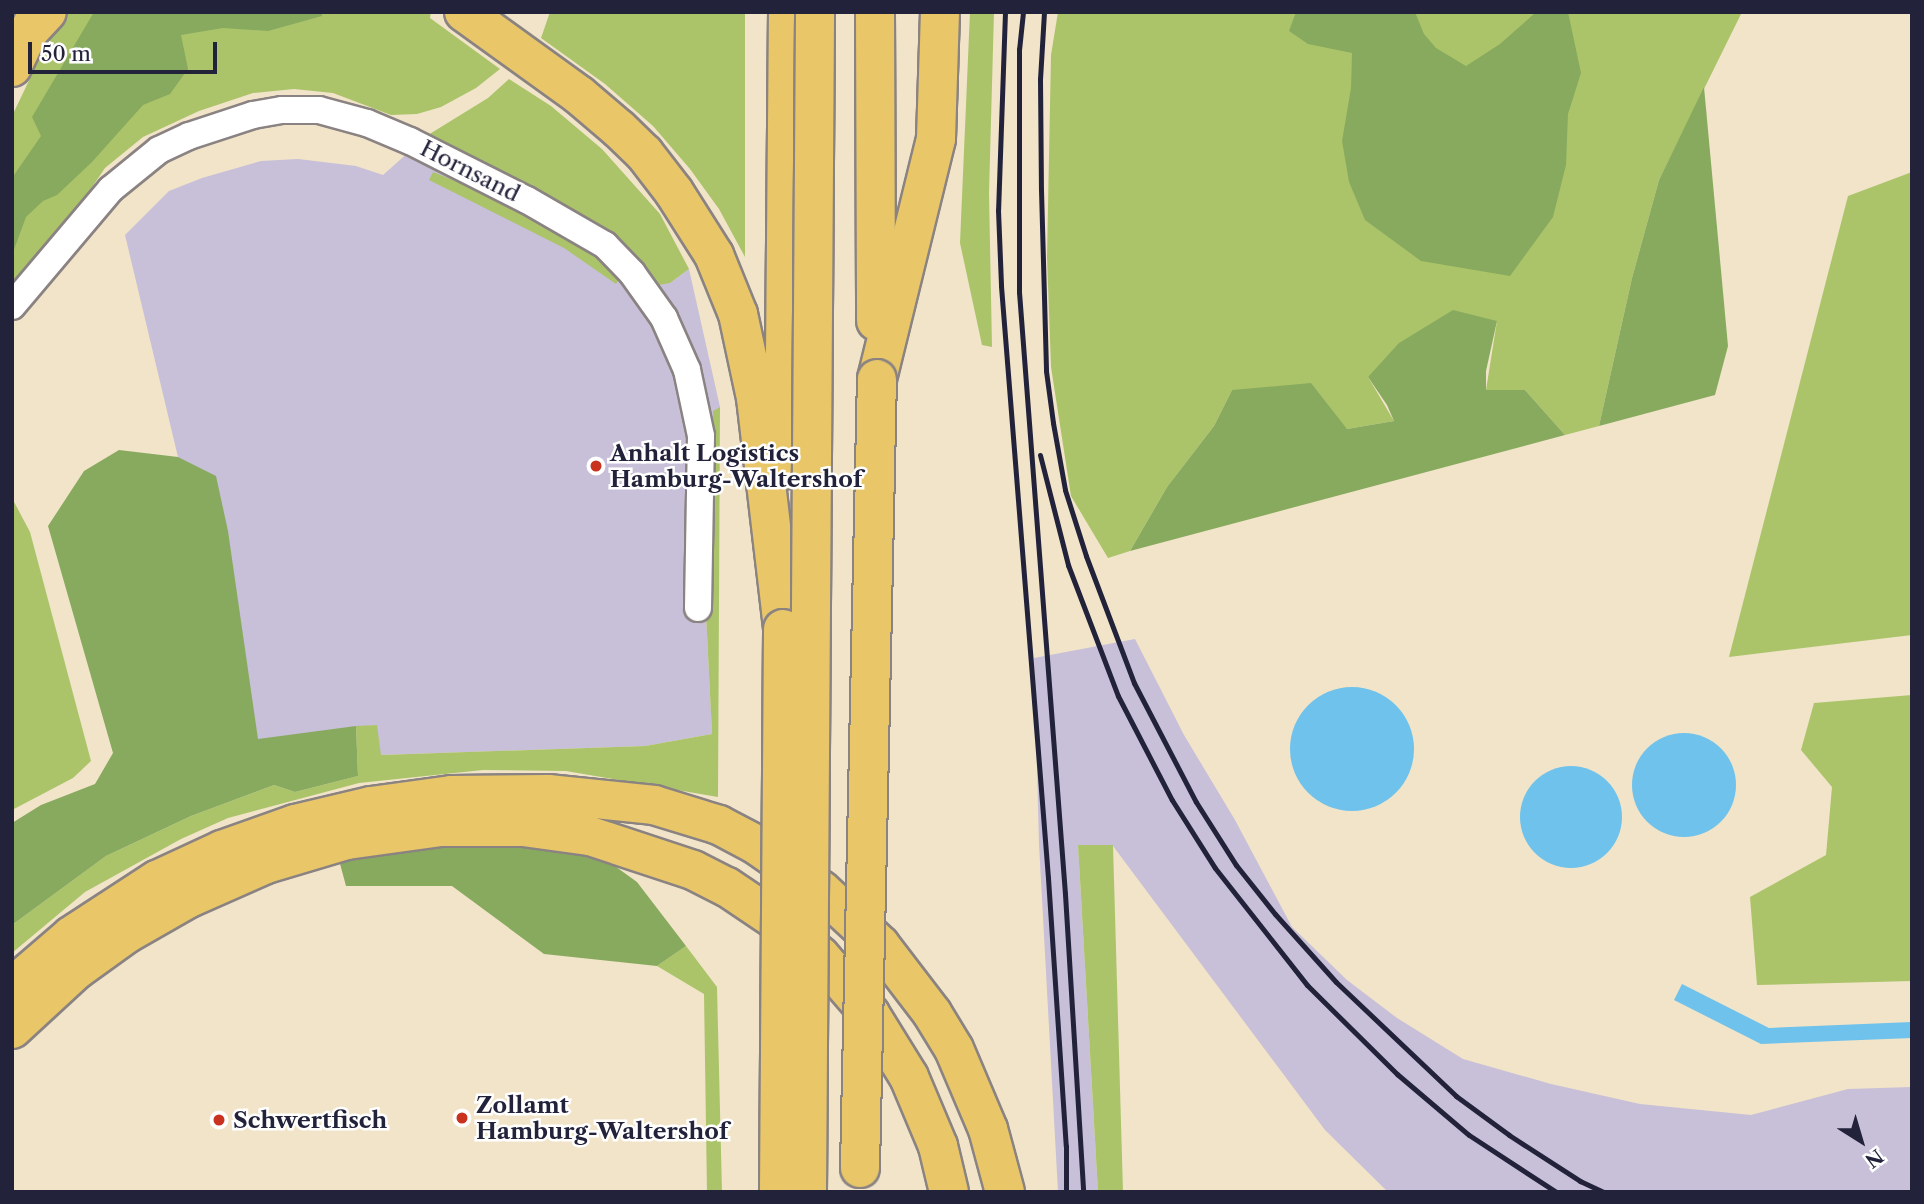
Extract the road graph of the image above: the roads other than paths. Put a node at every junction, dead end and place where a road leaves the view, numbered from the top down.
1 (464, 12) edge
2 (788, 12) edge
3 (815, 12) edge
4 (875, 12) edge
5 (940, 12) edge
6 (38, 19) edge
7 (12, 67) edge
8 (12, 306) edge
9 (877, 379) junction
10 (698, 608) dead end
11 (783, 629) junction
12 (12, 986) edge
13 (12, 1029) edge
14 (779, 1192) edge
15 (807, 1192) edge
16 (860, 1192) edge
17 (949, 1192) edge
18 (1005, 1192) edge

1 - 11 main road
2 - 11 main road
3 - 15 main road, bridge
4 - 9 main road
5 - 9 main road
6 - 7 main road
8 - 10 street, Hornsand
9 - 16 main road, bridge
11 - 14 main road, bridge
12 - 18 main road
13 - 17 main road

